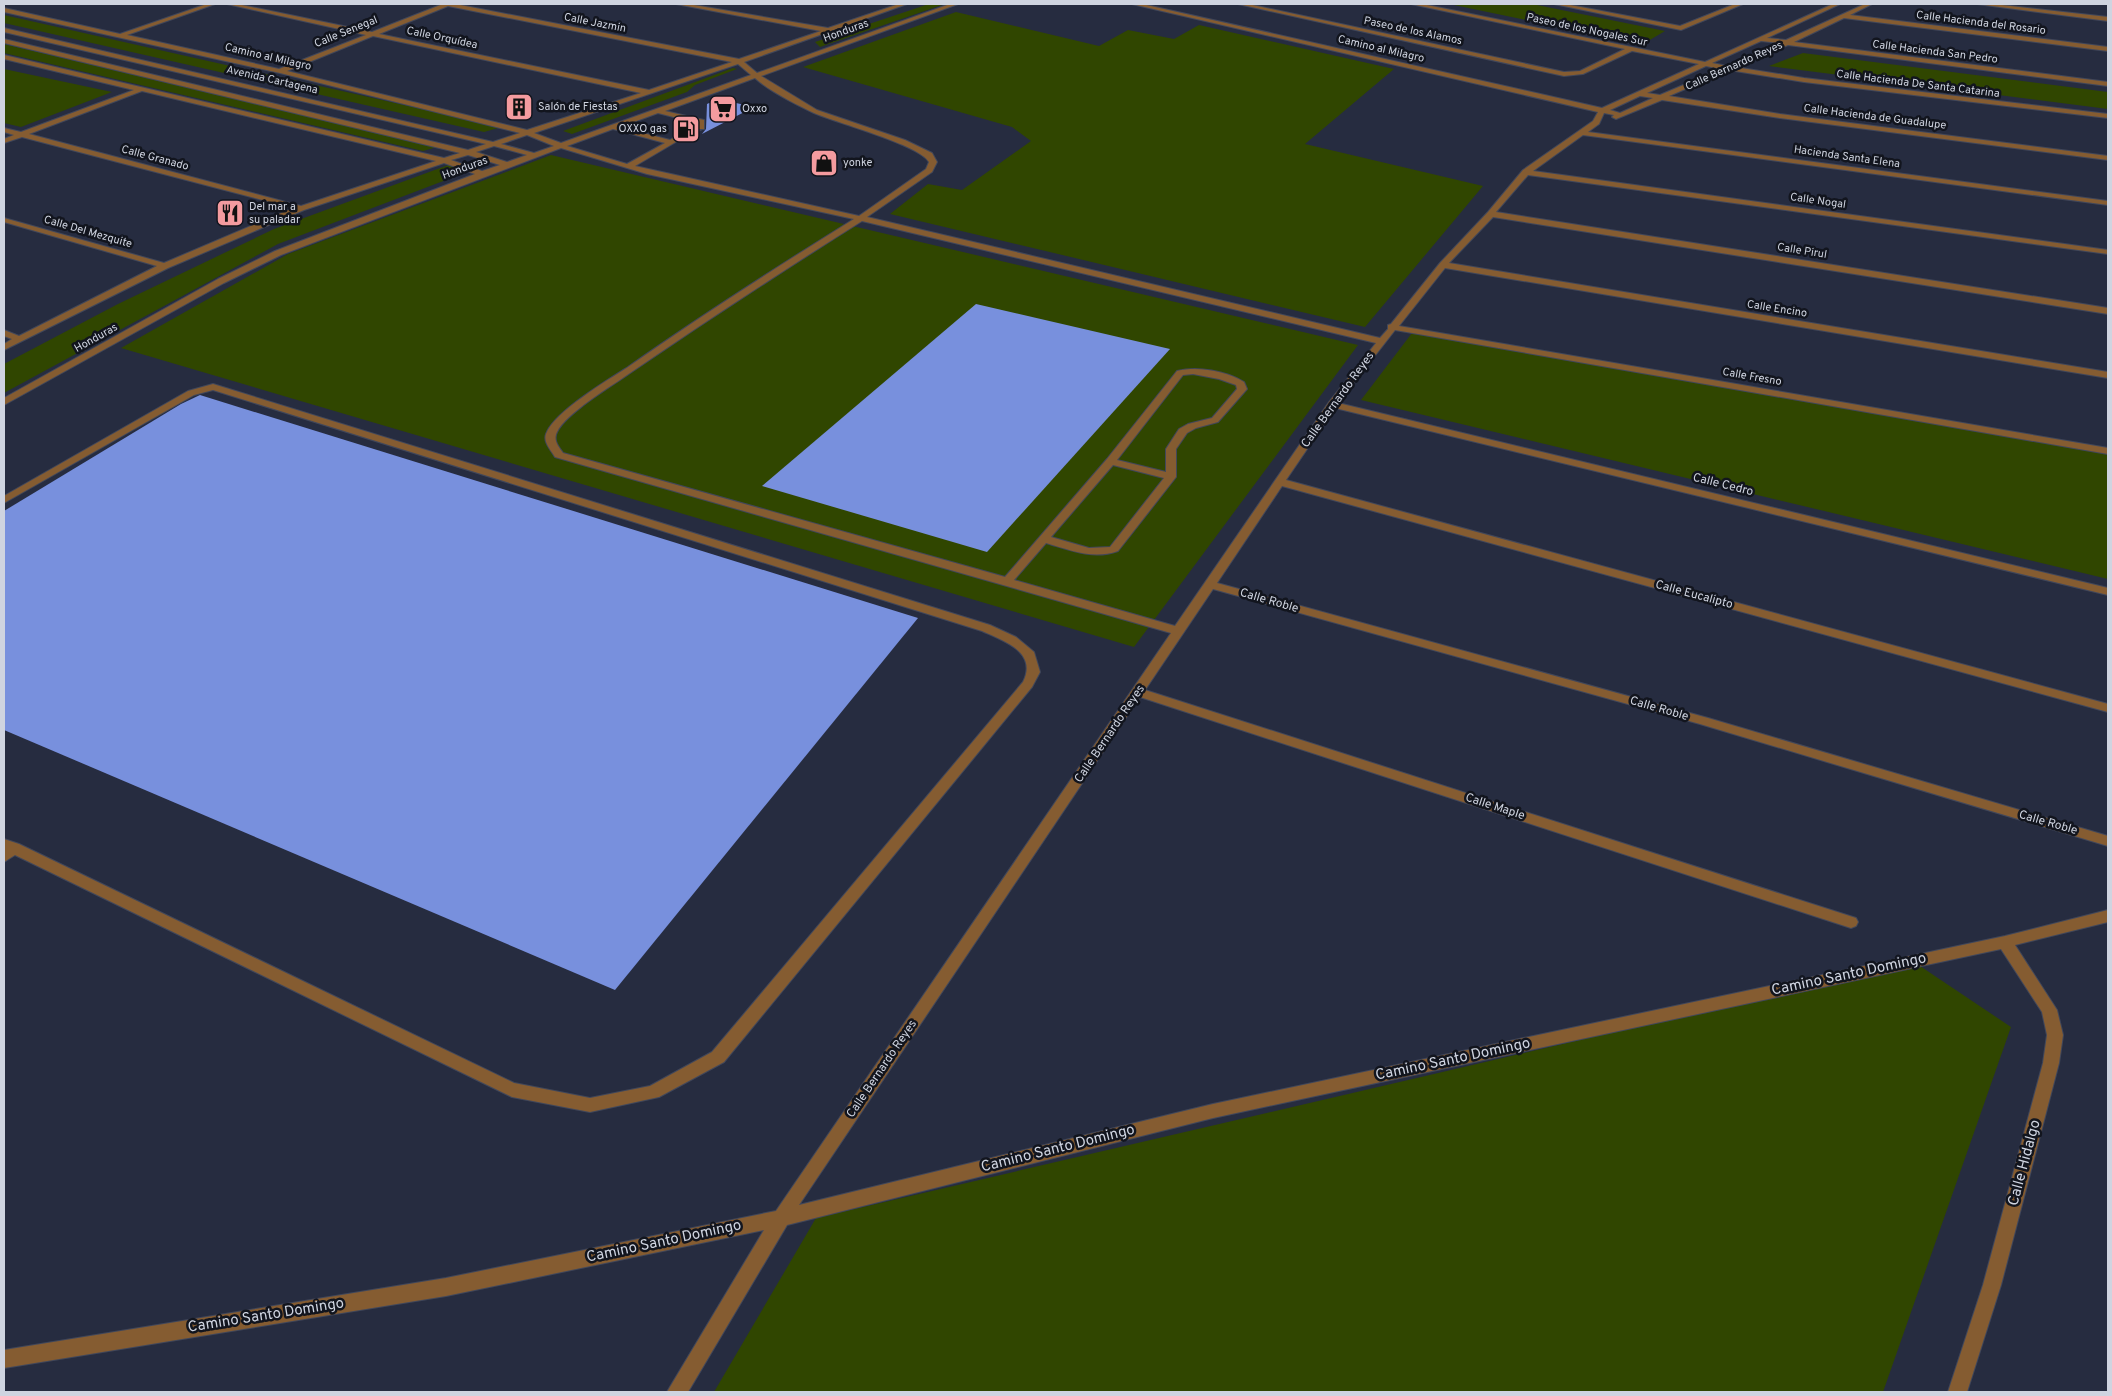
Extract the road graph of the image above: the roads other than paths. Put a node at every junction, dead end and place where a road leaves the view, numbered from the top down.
1 (212, 4) edge
2 (230, 4) edge
3 (448, 4) edge
4 (679, 4) edge
5 (903, 4) edge
6 (954, 4) edge
7 (1135, 4) edge
8 (1241, 4) edge
9 (1414, 4) edge
10 (1557, 4) edge
11 (1720, 4) edge
12 (1837, 4) edge
13 (1869, 4) edge
14 (1980, 4) edge
15 (1737, 5) edge
16 (4, 10) edge
17 (1821, 11) junction
18 (1843, 16) junction
19 (2108, 19) edge
20 (4, 30) edge
21 (827, 30) junction
22 (372, 33) junction
23 (120, 35) junction
24 (1760, 39) junction
25 (4, 41) edge
26 (793, 43) junction
27 (1786, 43) junction
28 (801, 46) dead end
29 (1631, 49) junction
30 (2108, 49) edge
31 (809, 50) dead end
32 (817, 53) junction
33 (4, 57) edge
34 (739, 61) junction
35 (1704, 64) junction
36 (1726, 68) junction
37 (280, 71) junction
38 (755, 75) junction
39 (2108, 84) edge
40 (142, 89) junction
41 (650, 92) junction
42 (1640, 94) junction
43 (1662, 98) junction
44 (658, 110) junction
45 (1622, 115) junction
46 (1599, 116) junction
47 (2108, 116) edge
48 (613, 127) junction
49 (701, 127) dead end
50 (4, 130) edge
51 (525, 132) junction
52 (687, 133) tunnel mouth
53 (1582, 133) junction
54 (22, 134) junction
55 (4, 141) edge
56 (671, 142) junction
57 (494, 144) junction
58 (560, 147) junction
59 (467, 152) junction
60 (534, 155) junction
61 (2108, 158) edge
62 (443, 160) junction
63 (508, 165) junction
64 (628, 167) junction
65 (1526, 172) junction
66 (482, 174) junction
67 (2108, 203) edge
68 (301, 208) junction
69 (1492, 214) junction
70 (861, 218) junction
71 (4, 220) edge
72 (2108, 252) edge
73 (1443, 265) junction
74 (165, 266) junction
75 (2108, 311) edge
76 (1391, 327) junction
77 (4, 333) edge
78 (20, 338) junction
79 (1380, 341) junction
80 (4, 347) edge
81 (2108, 375) edge
82 (4, 402) edge
83 (1332, 404) junction
84 (2108, 451) edge
85 (1111, 461) junction
86 (1171, 477) junction
87 (1280, 482) junction
88 (4, 500) edge
89 (1044, 539) junction
90 (1008, 580) junction
91 (1208, 584) junction
92 (2108, 592) edge
93 (1178, 631) junction
94 (1138, 692) junction
95 (2108, 708) edge
96 (2108, 841) edge
97 (7, 850) edge
98 (2108, 916) edge
99 (1851, 922) dead end
100 (2005, 942) junction
101 (781, 1218) junction
102 (4, 1359) edge
103 (677, 1392) edge
104 (1958, 1392) edge

1 - 23 street
2 - 22 street, Calle Orquídea
3 - 22 street, Calle Senegal
3 - 34 street, Calle Jazmin
4 - 21 street
5 - 21 street, Honduras
6 - 32 street, Honduras
7 - 46 street, Camino al Milagro
8 - 29 street, Paseo de los Alamos
9 - 29 street, Paseo de los Nogales Sur
10 - 15 street
11 - 15 street
12 - 17 street, Calle Bernardo Reyes
13 - 18 street, Calle Bernardo Reyes
14 - 19 street
16 - 23 street, Camino al Milagro
17 - 18 street, Calle Hacienda del Rosario
17 - 24 street, Calle Bernardo Reyes
18 - 27 street, Calle Bernardo Reyes
18 - 30 street, Calle Hacienda del Rosario
20 - 57 street, Avenida Cartagena
21 - 26 street, Honduras
22 - 37 street, Calle Senegal
22 - 41 street, Calle Orquídea
23 - 37 street, Camino al Milagro
24 - 27 street, Calle Hacienda San Pedro
24 - 35 street, Calle Bernardo Reyes
25 - 59 street, Avenida Cartagena
26 - 28 street
26 - 34 street, Honduras
27 - 36 street, Calle Bernardo Reyes
27 - 39 street, Calle Hacienda San Pedro
29 - 35 street, Paseo de los Nogales Sur
31 - 32 street
32 - 38 street, Honduras
33 - 40 street
34 - 38 street
34 - 41 street, Honduras
35 - 36 street, Paseo de los Nogales Sur
35 - 42 street, Calle Bernardo Reyes
36 - 43 street, Calle Bernardo Reyes
36 - 47 street, Calle Hacienda De Santa Catarina
37 - 51 street, Camino al Milagro
38 - 44 street, Honduras
38 - 70 street
40 - 54 street
40 - 62 street
41 - 51 street, Honduras
42 - 43 street, Calle Hacienda de Guadalupe
42 - 46 street, Calle Bernardo Reyes
43 - 45 street, Calle Bernardo Reyes
43 - 61 street, Calle Hacienda de Guadalupe
44 - 48 street, Honduras
44 - 49 street
45 - 46 street, Calle Bernardo Reyes
45 - 46 street, Camino al Milagro
46 - 53 street, Calle Bernardo Reyes
48 - 56 street
48 - 58 street, Honduras
50 - 54 street, Calle Granado
51 - 57 street, Honduras
51 - 58 street, Camino al Milagro
52 - 56 street
53 - 65 street, Calle Bernardo Reyes
53 - 67 street, Hacienda Santa Elena
54 - 55 street
54 - 68 street, Calle Granado
56 - 64 street
57 - 59 street, Honduras
57 - 60 street, Avenida Cartagena
58 - 60 street, Honduras
58 - 64 street, Camino al Milagro
59 - 62 street, Honduras
59 - 63 street, Avenida Cartagena
60 - 63 street, Honduras
62 - 66 street
62 - 68 street, Honduras
63 - 66 street, Honduras
64 - 70 street, Camino al Milagro
65 - 69 street, Calle Bernardo Reyes
65 - 72 street, Calle Nogal
66 - 82 street, Honduras
68 - 74 street, Honduras
69 - 73 street, Calle Bernardo Reyes
69 - 75 street, Calle Pirul
70 - 79 street, Camino al Milagro
70 - 90 street
71 - 74 street, Calle Del Mezquite
73 - 76 street, Calle Bernardo Reyes
73 - 81 street, Calle Encino
74 - 78 street, Honduras
76 - 79 street, Calle Bernardo Reyes
76 - 84 street, Calle Fresno
77 - 78 street
78 - 80 street, Honduras
79 - 83 street, Calle Bernardo Reyes
83 - 87 street, Calle Bernardo Reyes
83 - 92 street, Calle Cedro
85 - 86 street
85 - 86 street
85 - 89 street
86 - 89 street
87 - 91 street, Calle Bernardo Reyes
87 - 95 street, Calle Eucalipto
88 - 97 street
89 - 90 street
90 - 93 street
91 - 93 street, Calle Bernardo Reyes
91 - 96 street, Calle Roble
93 - 94 street, Calle Bernardo Reyes
94 - 99 street, Calle Maple
94 - 101 street, Calle Bernardo Reyes
98 - 100 street, Camino Santo Domingo
100 - 101 street, Camino Santo Domingo
100 - 104 street, Calle Hidalgo
101 - 102 street, Camino Santo Domingo
101 - 103 street, Calle Bernardo Reyes

